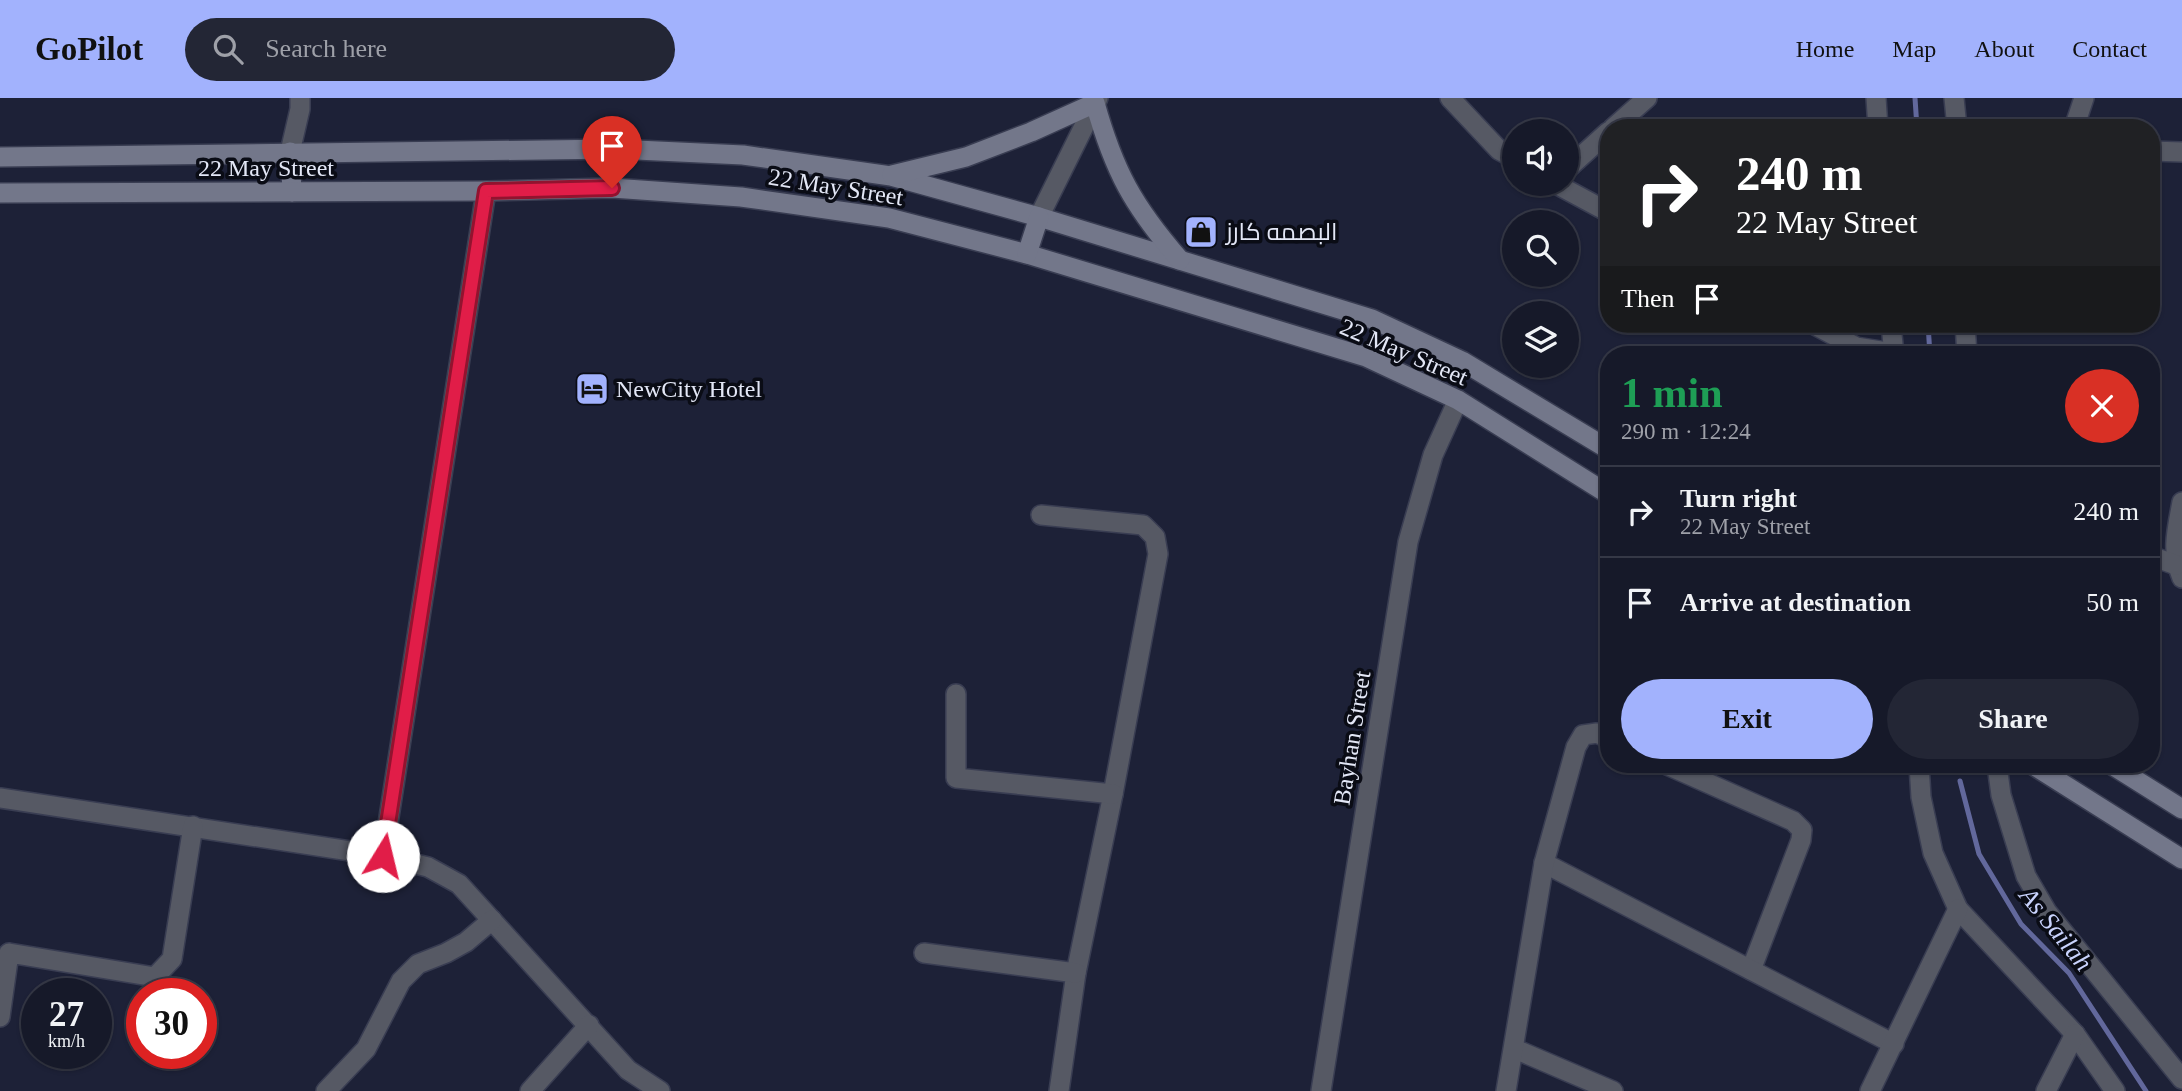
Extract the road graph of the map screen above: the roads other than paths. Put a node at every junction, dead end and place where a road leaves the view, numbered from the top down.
1 (300, 98) edge
2 (1450, 98) edge
3 (1647, 98) edge
4 (1876, 98) edge
5 (1954, 98) edge
6 (2084, 98) edge
7 (1096, 100) edge
8 (1624, 119) edge
9 (1877, 119) edge
10 (1955, 119) edge
11 (2077, 119) edge
12 (1600, 139) edge
13 (2160, 151) edge
14 (290, 152) junction
15 (1502, 152) edge
16 (2182, 152) edge
17 (0, 157) edge
18 (1579, 158) edge
19 (891, 176) junction
20 (486, 191) junction
21 (292, 192) junction
22 (0, 194) edge
23 (1578, 196) edge
24 (1600, 208) edge
25 (1039, 217) junction
26 (1027, 254) junction
27 (1180, 260) junction
28 (1830, 333) edge
29 (1854, 346) edge
30 (1458, 400) junction
31 (1600, 444) edge
32 (1600, 489) edge
33 (2182, 502) edge
34 (1041, 515) dead end
35 (2160, 561) edge
36 (2179, 572) edge
37 (956, 694) dead end
38 (1600, 734) edge
39 (1685, 773) edge
40 (1920, 773) edge
41 (1998, 773) edge
42 (2046, 773) edge
43 (2125, 773) edge
44 (1113, 794) junction
45 (0, 798) edge
46 (2182, 809) edge
47 (193, 827) junction
48 (383, 856) junction
49 (2182, 859) edge
50 (1544, 863) junction
51 (1958, 909) junction
52 (492, 920) junction
53 (924, 953) dead end
54 (1751, 970) junction
55 (1076, 973) junction
56 (0, 1017) edge
57 (589, 1025) junction
58 (2075, 1034) junction
59 (1894, 1044) junction
60 (1515, 1049) junction
61 (2182, 1079) edge
62 (326, 1091) edge
63 (530, 1091) edge
64 (660, 1091) edge
65 (1059, 1091) edge
66 (1321, 1091) edge
67 (1506, 1091) edge
68 (1613, 1091) edge
69 (1870, 1091) edge
70 (2046, 1091) edge
71 (2115, 1091) edge

1 - 14 street
2 - 15 street
3 - 8 street
4 - 9 street
5 - 10 street
6 - 11 street
7 - 19 main road
7 - 25 street
7 - 27 main road
12 - 18 street
13 - 16 street
14 - 17 main road, 22 May Street
14 - 19 main road, 22 May Street
14 - 21 main road
19 - 25 main road, 22 May Street
20 - 21 main road, 22 May Street
20 - 26 main road, 22 May Street
20 - 48 street
21 - 22 main road, 22 May Street
23 - 24 street
25 - 26 main road
25 - 27 main road, 22 May Street
26 - 30 main road, 22 May Street
27 - 31 main road, 22 May Street
28 - 29 street
30 - 32 main road, 22 May Street
30 - 66 street, Bayhan Street
33 - 36 street
34 - 44 street
35 - 36 street
37 - 44 street
38 - 50 street
39 - 54 street
40 - 51 street
41 - 61 street
42 - 49 main road
43 - 46 main road
44 - 55 street
45 - 47 street
47 - 48 street
47 - 56 street
48 - 52 street
50 - 54 street
50 - 60 street
51 - 58 street
51 - 59 street
52 - 57 street
52 - 62 street
53 - 55 street
54 - 59 street
55 - 65 street
57 - 63 street
57 - 64 street
58 - 70 street
58 - 71 street
59 - 69 street
60 - 67 street
60 - 68 street

